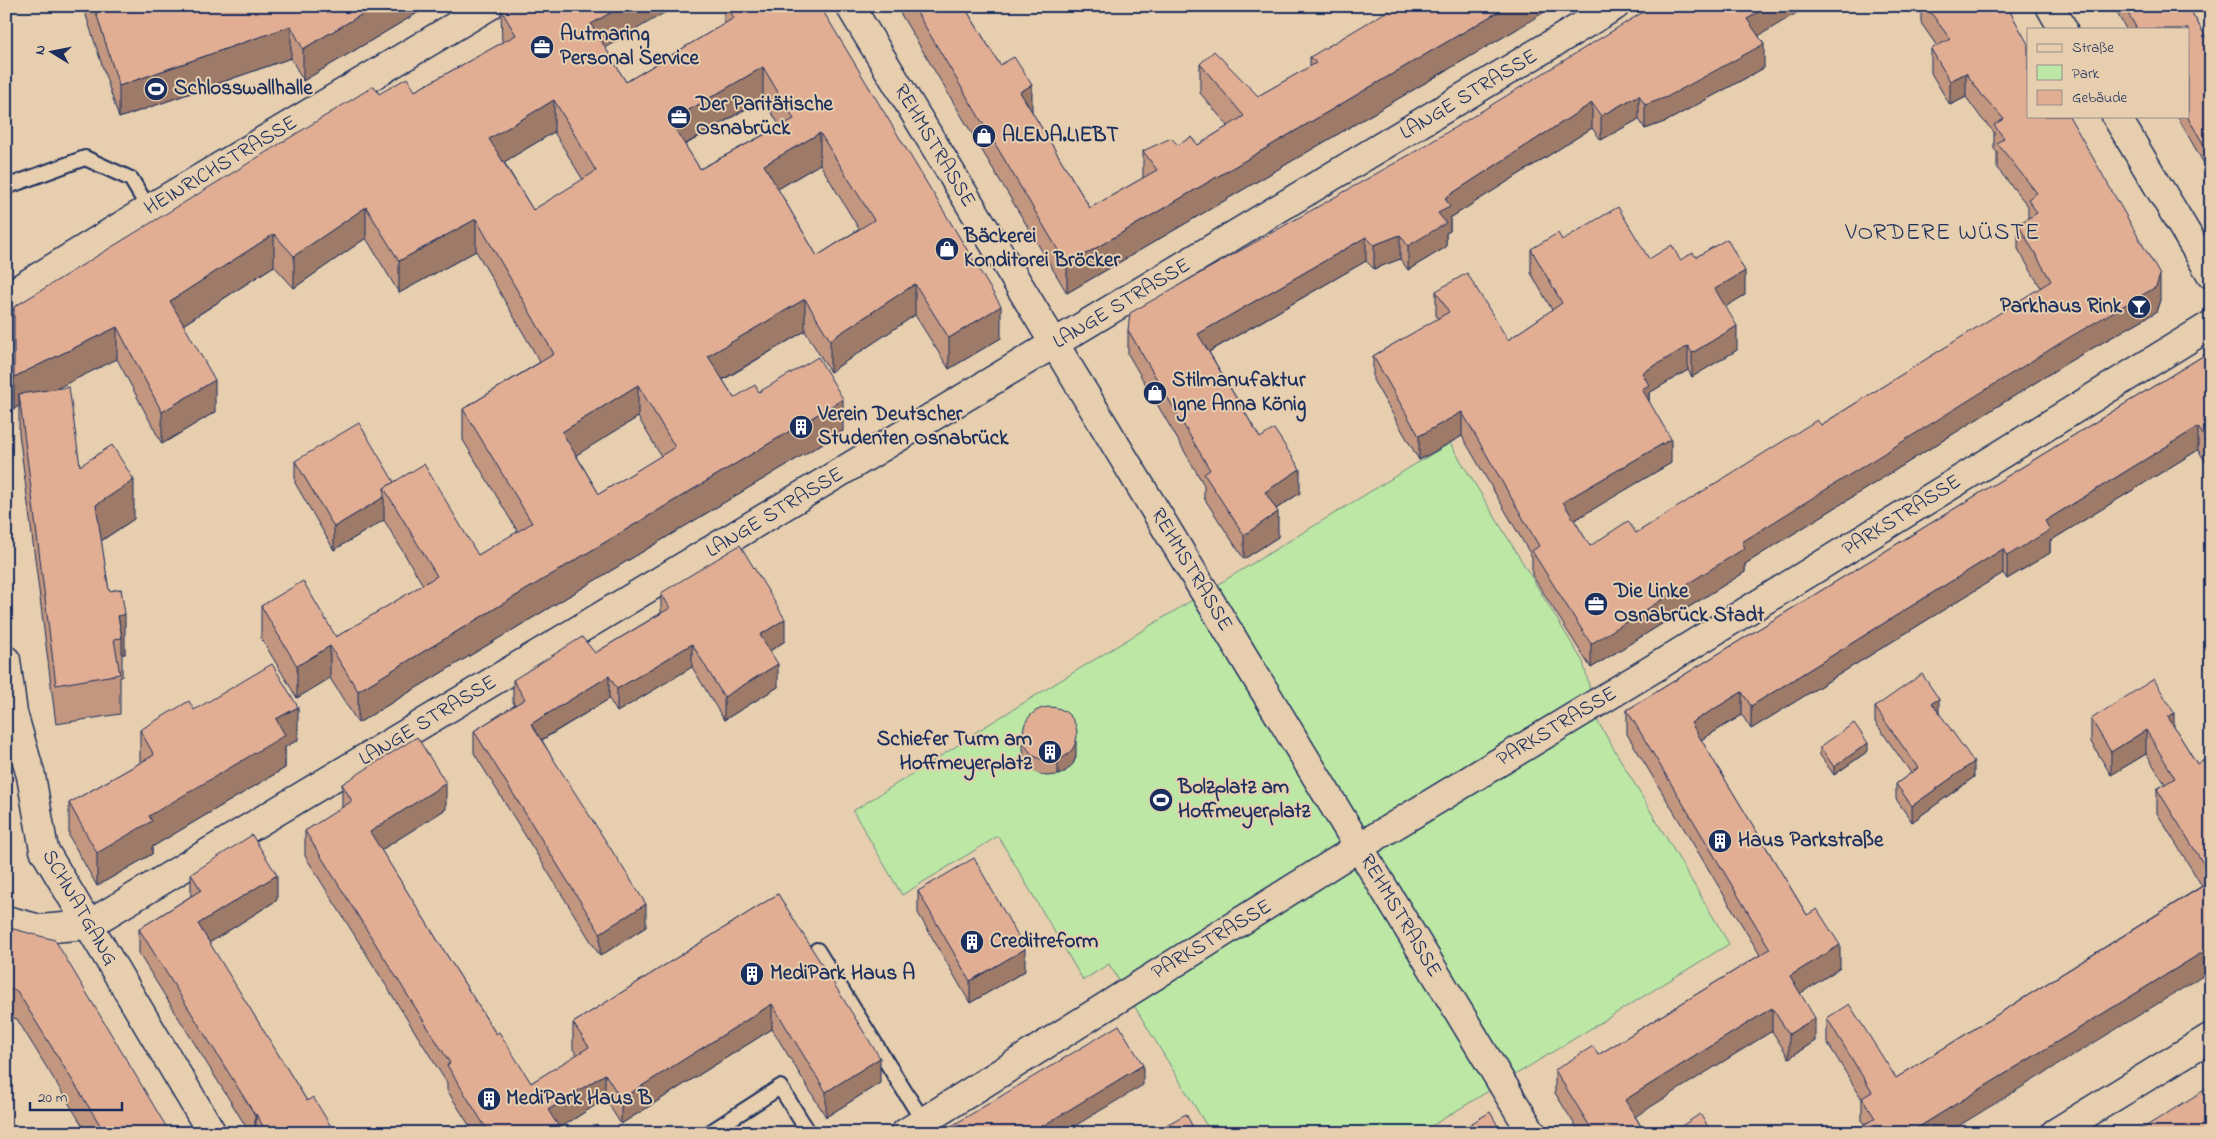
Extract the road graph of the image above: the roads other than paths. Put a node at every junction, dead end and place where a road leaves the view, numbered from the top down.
1 (489, 6) edge
2 (850, 6) edge
3 (1616, 6) edge
4 (2050, 6) edge
5 (2063, 28) edge
6 (2117, 118) edge
7 (6, 187) edge
8 (149, 209) junction
9 (2211, 274) edge
10 (6, 297) edge
11 (2211, 325) edge
12 (1054, 344) junction
13 (6, 660) edge
14 (1358, 847) junction
15 (6, 920) edge
16 (88, 925) junction
17 (818, 950) dead end
18 (2211, 1037) edge
19 (914, 1127) edge
20 (212, 1133) edge
21 (709, 1133) edge
22 (809, 1133) edge
23 (1532, 1133) edge
24 (2055, 1133) edge

1 - 8 street, HEINRICHSTRASSE
2 - 12 street, REHMSTRASSE
3 - 12 street, LANGE STRASSE
4 - 5 street
6 - 9 street
7 - 8 lane
8 - 10 street, HEINRICHSTRASSE
11 - 14 street, PARKSTRASSE
12 - 14 street, REHMSTRASSE
12 - 16 street, LANGE STRASSE
13 - 16 street, SCHNATGANG
14 - 19 street, PARKSTRASSE
14 - 23 street, REHMSTRASSE
15 - 16 street
16 - 20 street, SCHNATGANG
17 - 19 lane
18 - 24 street
21 - 22 lane

